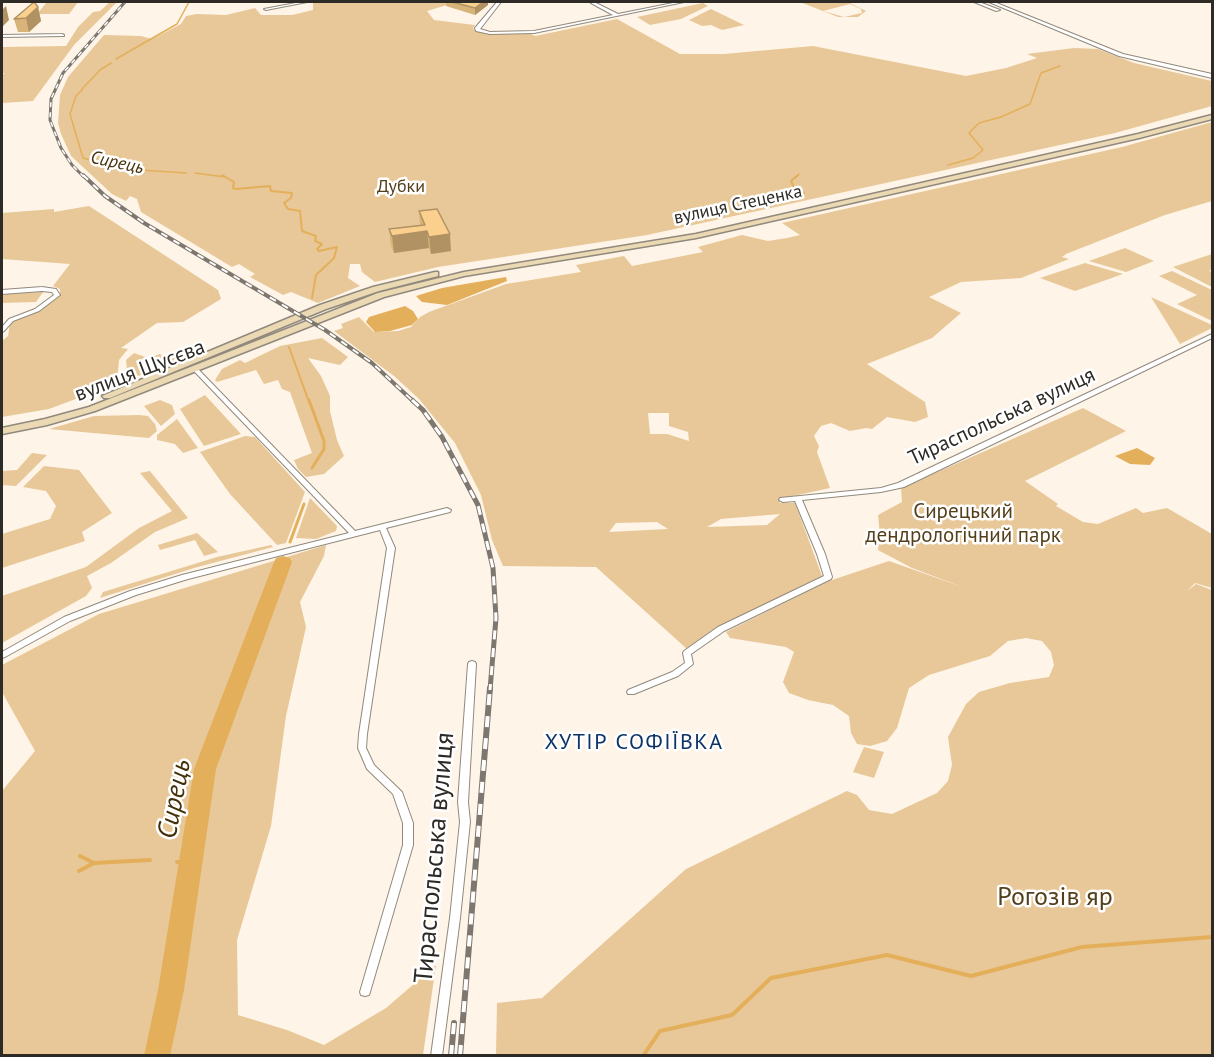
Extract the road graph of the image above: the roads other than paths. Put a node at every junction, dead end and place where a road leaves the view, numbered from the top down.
1 (305, 2) edge
2 (499, 2) edge
3 (592, 2) edge
4 (682, 2) edge
5 (976, 2) edge
6 (991, 2) edge
7 (266, 9) dead end
8 (617, 15) junction
9 (62, 35) dead end
10 (2, 36) edge
11 (1101, 48) junction
12 (1212, 76) edge
13 (1212, 111) edge
14 (1212, 117) edge
15 (2, 292) edge
16 (272, 328) joint
17 (2, 330) edge
18 (287, 332) joint
19 (1212, 336) edge
20 (195, 369) junction
21 (2, 424) edge
22 (2, 431) edge
23 (798, 499) junction
24 (783, 500) dead end
25 (447, 510) dead end
26 (382, 525) junction
27 (353, 533) junction
28 (2, 656) edge
29 (472, 664) dead end
30 (631, 693) dead end
31 (365, 992) dead end
32 (436, 1056) edge

1 - 7 street
2 - 8 street
3 - 8 street
4 - 8 street
5 - 11 street
6 - 11 street
9 - 10 street
11 - 12 street
13 - 16 main road, вулиця Стеценка
14 - 18 main road, вулиця Стеценка
15 - 17 street
16 - 21 main road, вулиця Щусєва
18 - 20 main road, вулиця Щусєва
19 - 23 street, Тираспольська вулиця
20 - 22 main road, вулиця Щусєва
20 - 27 street
23 - 24 street, Тираспольська вулиця
23 - 30 street
25 - 26 street
26 - 27 street
26 - 31 street
27 - 28 street
29 - 32 street, Тираспольська вулиця

